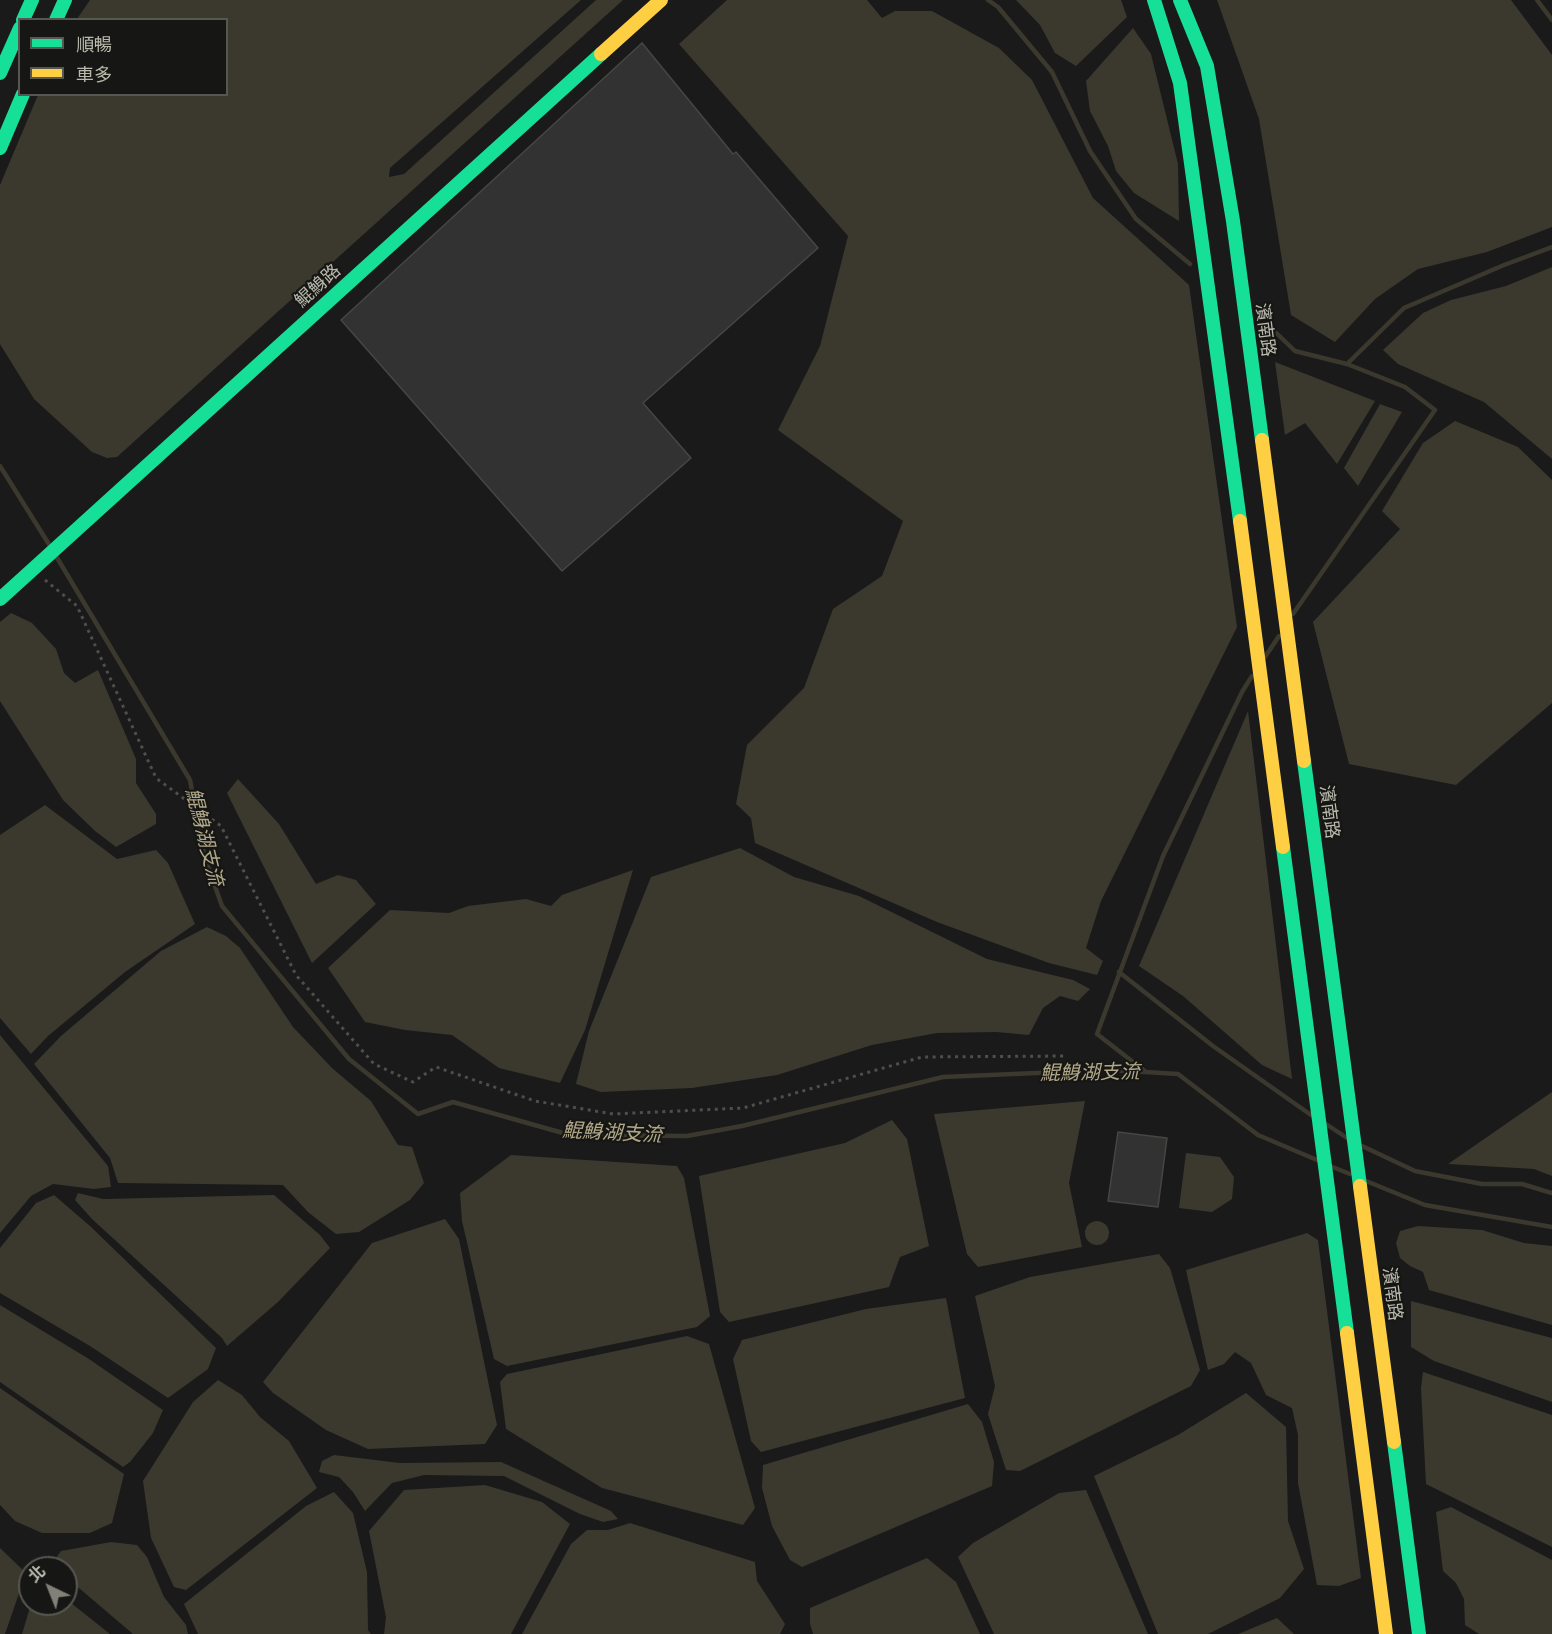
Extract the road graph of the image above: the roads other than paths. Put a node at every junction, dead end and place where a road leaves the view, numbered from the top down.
1 (32, 0) edge
2 (64, 0) edge
3 (661, 0) edge
4 (1154, 0) edge
5 (1180, 0) edge
6 (25, 18) edge
7 (57, 18) edge
8 (18, 32) edge
9 (0, 73) edge
10 (22, 96) edge
11 (0, 148) edge
12 (0, 599) edge
13 (1386, 1634) edge
14 (1419, 1634) edge

1 - 6 main road
2 - 7 main road
3 - 12 main road, 鯤鯓路
4 - 13 main road
5 - 14 main road, 濱南路
8 - 9 main road
10 - 11 main road

